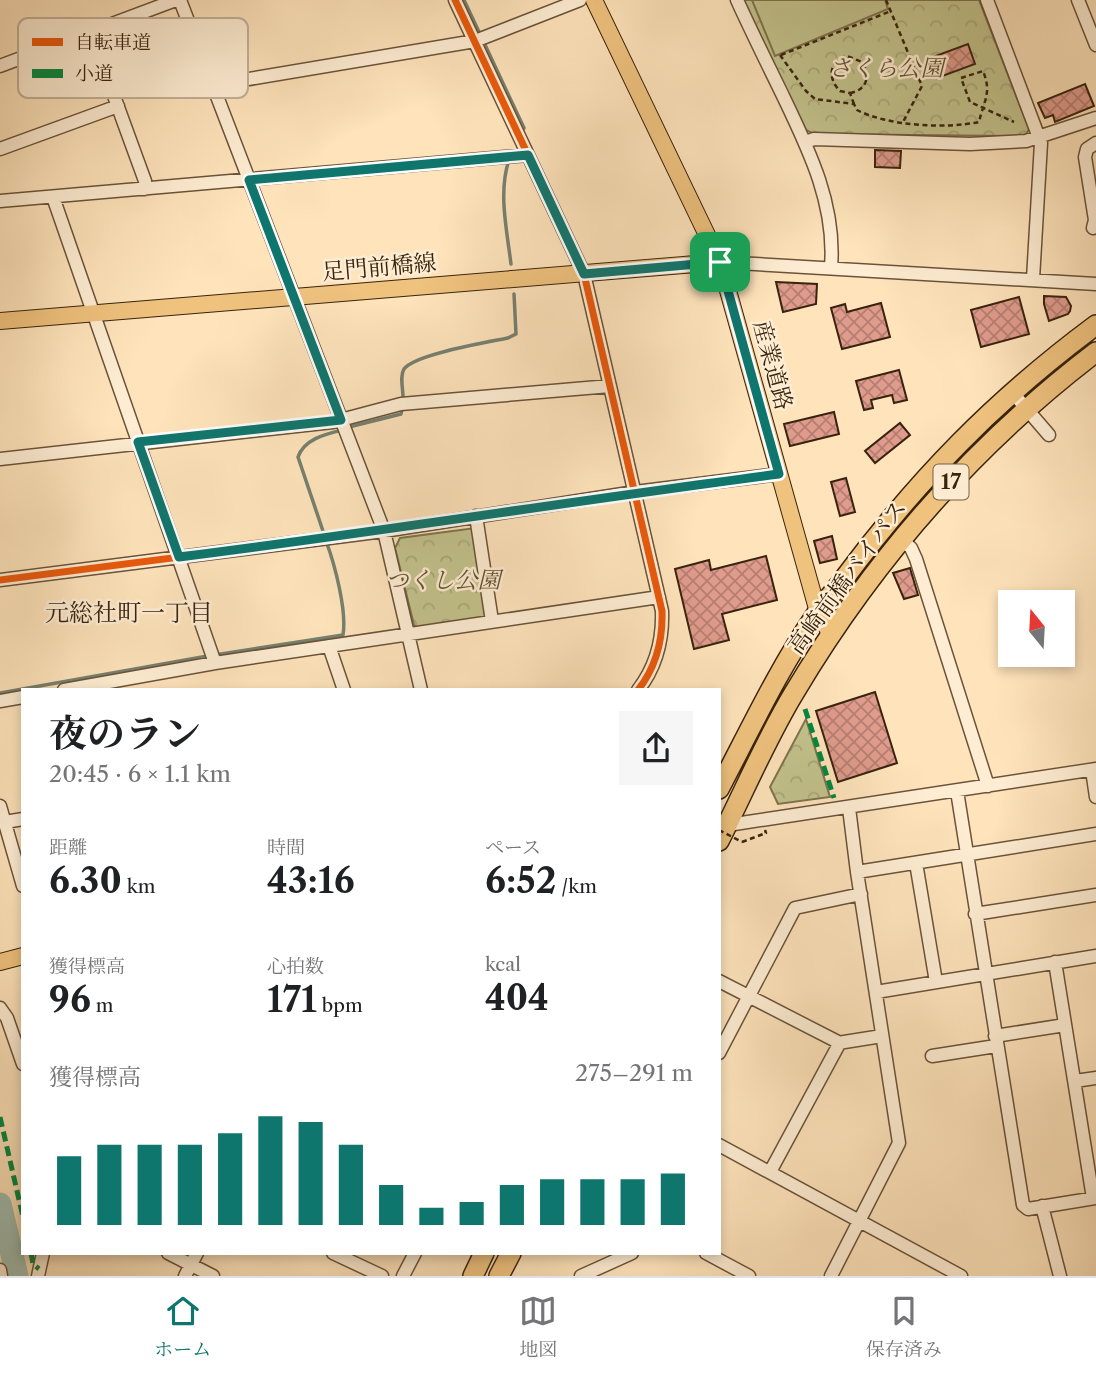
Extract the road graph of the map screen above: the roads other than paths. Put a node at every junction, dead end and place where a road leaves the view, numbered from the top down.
1 (178, 0) edge
2 (455, 0) edge
3 (580, 0) edge
4 (594, 0) edge
5 (737, 0) edge
6 (987, 0) edge
7 (1078, 0) edge
8 (131, 18) edge
9 (185, 18) edge
10 (475, 41) junction
11 (1096, 45) edge
12 (18, 59) edge
13 (0, 66) edge
14 (248, 79) edge
15 (115, 98) edge
16 (218, 98) edge
17 (118, 106) junction
18 (1096, 118) edge
19 (1040, 138) junction
20 (805, 142) junction
21 (1096, 143) edge
22 (0, 149) edge
23 (528, 155) junction
24 (249, 180) junction
25 (145, 189) junction
26 (53, 197) junction
27 (0, 201) edge
28 (1093, 228) dead end
29 (720, 262) junction
30 (831, 267) junction
31 (584, 274) junction
32 (1033, 279) junction
33 (1096, 284) edge
34 (295, 297) junction
35 (94, 313) junction
36 (0, 321) edge
37 (1096, 325) edge
38 (1096, 352) edge
39 (610, 387) junction
40 (1012, 392) junction
41 (1026, 409) junction
42 (341, 420) junction
43 (1048, 435) dead end
44 (138, 442) junction
45 (0, 459) edge
46 (779, 474) junction
47 (635, 492) junction
48 (476, 516) junction
49 (384, 531) junction
50 (902, 540) junction
51 (179, 557) junction
52 (0, 580) edge
53 (659, 597) junction
54 (818, 612) junction
55 (492, 621) junction
56 (407, 635) junction
57 (831, 635) junction
58 (329, 646) junction
59 (215, 663) junction
60 (137, 683) edge
61 (85, 688) edge
62 (343, 688) edge
63 (420, 688) edge
64 (639, 688) edge
65 (21, 697) edge
66 (0, 701) edge
67 (1094, 769) edge
68 (721, 785) edge
69 (988, 786) junction
70 (957, 791) junction
71 (1096, 797) edge
72 (0, 806) edge
73 (849, 808) junction
74 (21, 819) edge
75 (5, 822) junction
76 (721, 831) edge
77 (1096, 834) edge
78 (965, 854) junction
79 (916, 863) junction
80 (857, 872) junction
81 (21, 879) edge
82 (860, 894) junction
83 (1096, 895) edge
84 (975, 914) junction
85 (1096, 956) edge
86 (21, 957) edge
87 (0, 962) edge
88 (1055, 962) junction
89 (985, 973) junction
90 (721, 982) edge
91 (936, 982) junction
92 (876, 992) junction
93 (749, 996) junction
94 (0, 1008) edge
95 (1065, 1025) junction
96 (882, 1036) junction
97 (18, 1039) edge
98 (995, 1041) junction
99 (838, 1042) junction
100 (721, 1049) edge
101 (932, 1056) dead end
102 (1096, 1077) edge
103 (1075, 1081) junction
104 (721, 1146) edge
105 (770, 1172) junction
106 (1094, 1198) edge
107 (1042, 1206) junction
108 (859, 1221) junction
109 (42, 1255) edge
110 (172, 1255) edge
111 (337, 1255) edge
112 (414, 1255) edge
113 (483, 1255) edge
114 (510, 1255) edge
115 (628, 1255) edge
116 (710, 1255) edge
117 (191, 1265) edge
118 (0, 1270) edge
119 (38, 1273) edge
120 (1, 1276) edge
121 (52, 1276) edge
122 (213, 1276) edge
123 (382, 1276) edge
124 (403, 1276) edge
125 (473, 1276) edge
126 (499, 1276) edge
127 (582, 1276) edge
128 (749, 1276) edge
129 (831, 1276) edge
130 (961, 1276) edge
131 (1060, 1276) edge

1 - 8 street
1 - 9 street
2 - 10 street
3 - 10 street
4 - 29 main road, 産業道路
5 - 20 street
6 - 19 street
7 - 11 street
10 - 14 street
10 - 23 street
12 - 13 street
15 - 17 street
16 - 24 street
17 - 22 street
17 - 25 street
18 - 19 street
19 - 20 street
19 - 32 street
20 - 30 street
21 - 28 street
23 - 24 street
23 - 31 street
24 - 25 street
24 - 34 street
25 - 26 street
26 - 27 street
26 - 35 street
29 - 30 street
29 - 31 main road, 足門前橋線
29 - 46 main road, 産業道路
30 - 32 street
31 - 34 main road, 足門前橋線
31 - 39 street
32 - 33 street
34 - 35 main road, 足門前橋線
34 - 42 street
35 - 36 main road, 足門前橋線
35 - 44 street
37 - 40 highway, 高崎前橋バイパス / 17
38 - 41 highway, 高崎前橋バイパス / 17
39 - 42 street
39 - 47 street
40 - 41 street
40 - 54 highway, 高崎前橋バイパス / 17
41 - 43 street
41 - 50 highway, 高崎前橋バイパス / 17
42 - 44 street
42 - 49 street
44 - 45 street
44 - 51 street
46 - 47 street
46 - 54 main road, 産業道路
47 - 48 street
47 - 53 street
48 - 49 street
48 - 55 street
49 - 51 street
49 - 56 street
50 - 57 highway, 高崎前橋バイパス / 17
50 - 69 street
51 - 52 street
51 - 59 street
53 - 55 street
53 - 64 street
54 - 57 main road, 産業道路
54 - 68 highway, 高崎前橋バイパス / 17
55 - 56 street
56 - 58 street
56 - 63 street
57 - 76 highway, 高崎前橋バイパス / 17
58 - 59 street
58 - 62 street
59 - 60 street
60 - 61 street
65 - 66 street
67 - 69 street
67 - 71 street
69 - 70 street
70 - 73 street
70 - 78 street
72 - 75 street
73 - 76 street
73 - 80 street
74 - 75 street
75 - 81 street
77 - 78 street
78 - 79 street
78 - 84 street
79 - 80 street
79 - 91 street
80 - 82 street
82 - 92 street
82 - 93 street
83 - 84 street
84 - 89 street
85 - 88 street
86 - 87 main road
88 - 89 street
88 - 95 street
89 - 91 street
89 - 98 street
90 - 93 street
91 - 92 street
92 - 96 street
93 - 99 street
93 - 100 street
94 - 97 street
95 - 98 street
95 - 103 street
96 - 99 street
96 - 108 street
98 - 101 street
98 - 107 street
99 - 105 street
102 - 103 street
103 - 106 street
104 - 105 street
105 - 108 street
106 - 107 street
107 - 131 street
108 - 129 street
108 - 130 street
109 - 119 street
110 - 117 street
111 - 123 street
112 - 124 street
113 - 125 highway
114 - 126 highway
115 - 127 street
116 - 128 street
117 - 122 street
118 - 120 street
119 - 121 street

